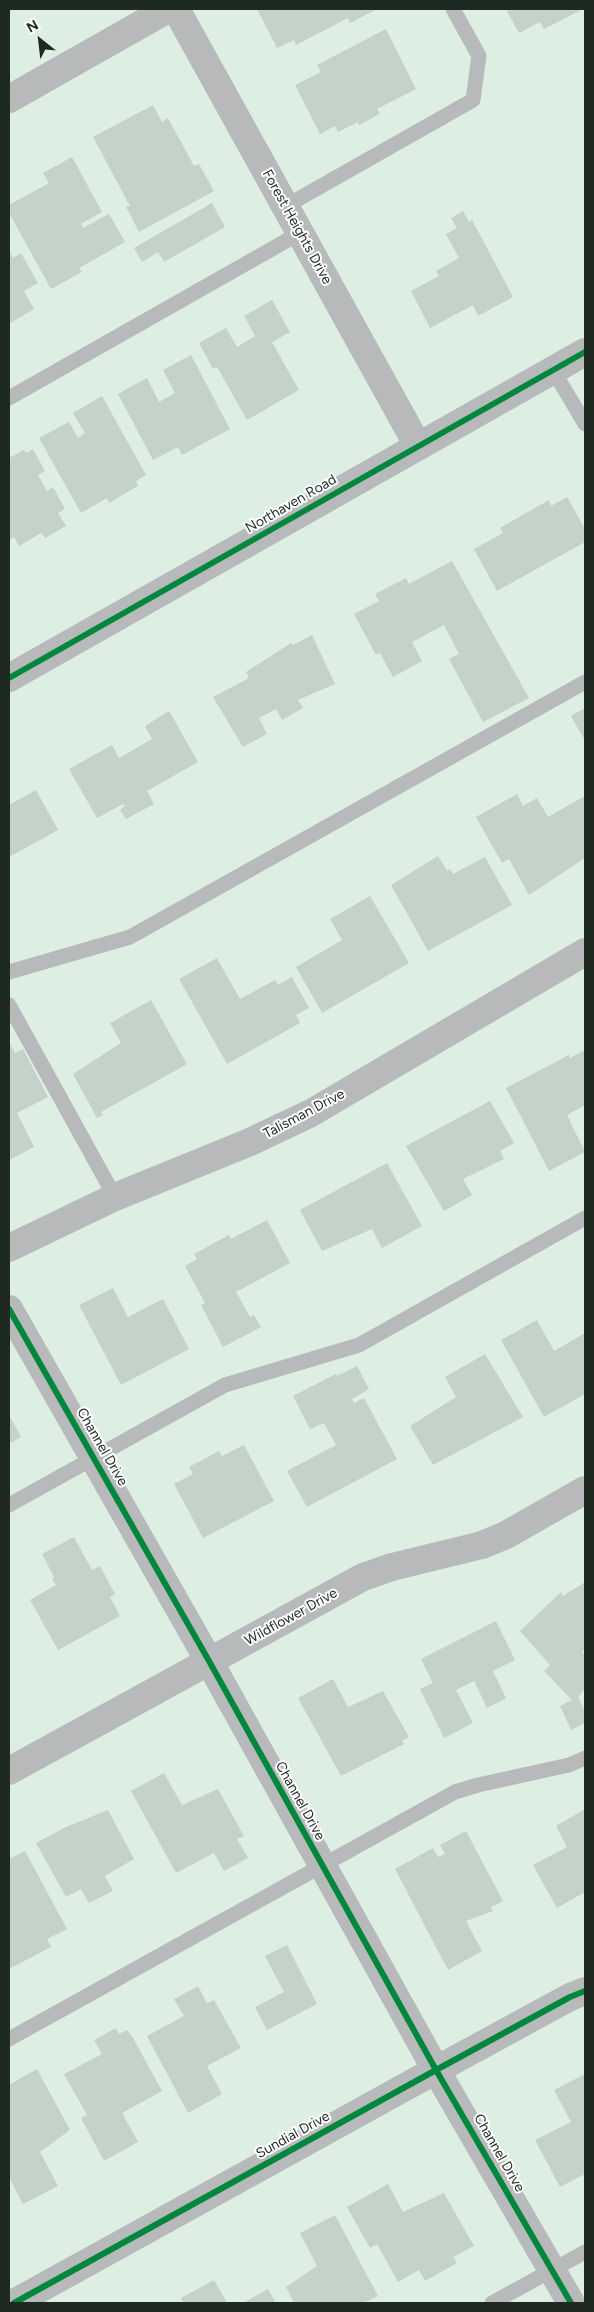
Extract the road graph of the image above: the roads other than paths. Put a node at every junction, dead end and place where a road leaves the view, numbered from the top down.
1 (168, 9) edge
2 (176, 9) edge
3 (453, 9) edge
4 (9, 98) edge
5 (286, 206) junction
6 (300, 233) junction
7 (585, 352) edge
8 (553, 370) junction
9 (9, 398) edge
10 (585, 424) edge
11 (418, 446) junction
12 (9, 678) edge
13 (585, 682) edge
14 (585, 952) edge
15 (9, 972) edge
16 (9, 1004) edge
17 (115, 1197) junction
18 (585, 1218) edge
19 (9, 1248) edge
20 (9, 1309) edge
21 (94, 1458) junction
22 (585, 1490) edge
23 (9, 1505) edge
24 (209, 1661) junction
25 (585, 1758) edge
26 (9, 1771) edge
27 (323, 1867) junction
28 (585, 1991) edge
29 (9, 2040) edge
30 (436, 2070) junction
31 (585, 2252) edge
32 (553, 2270) junction
33 (14, 2303) edge
34 (492, 2303) edge
35 (571, 2303) edge

1 - 4 street
2 - 5 street, Forest Heights Drive
3 - 5 lane
5 - 6 street, Forest Heights Drive
6 - 9 lane
6 - 11 street, Forest Heights Drive
7 - 8 street, Northaven Road
8 - 10 lane
8 - 11 street, Northaven Road
11 - 12 street, Northaven Road
13 - 15 lane
14 - 17 street, Talisman Drive
16 - 17 lane
17 - 19 street, Talisman Drive
18 - 21 lane
20 - 21 street, Channel Drive
21 - 23 lane
21 - 24 street, Channel Drive
22 - 24 street, Wildflower Drive
24 - 26 street, Wildflower Drive
24 - 27 street, Channel Drive
25 - 27 lane
27 - 29 lane
27 - 30 street, Channel Drive
28 - 30 street, Sundial Drive
30 - 32 street, Channel Drive
30 - 33 street, Sundial Drive
31 - 32 lane
32 - 34 lane
32 - 35 street, Channel Drive

